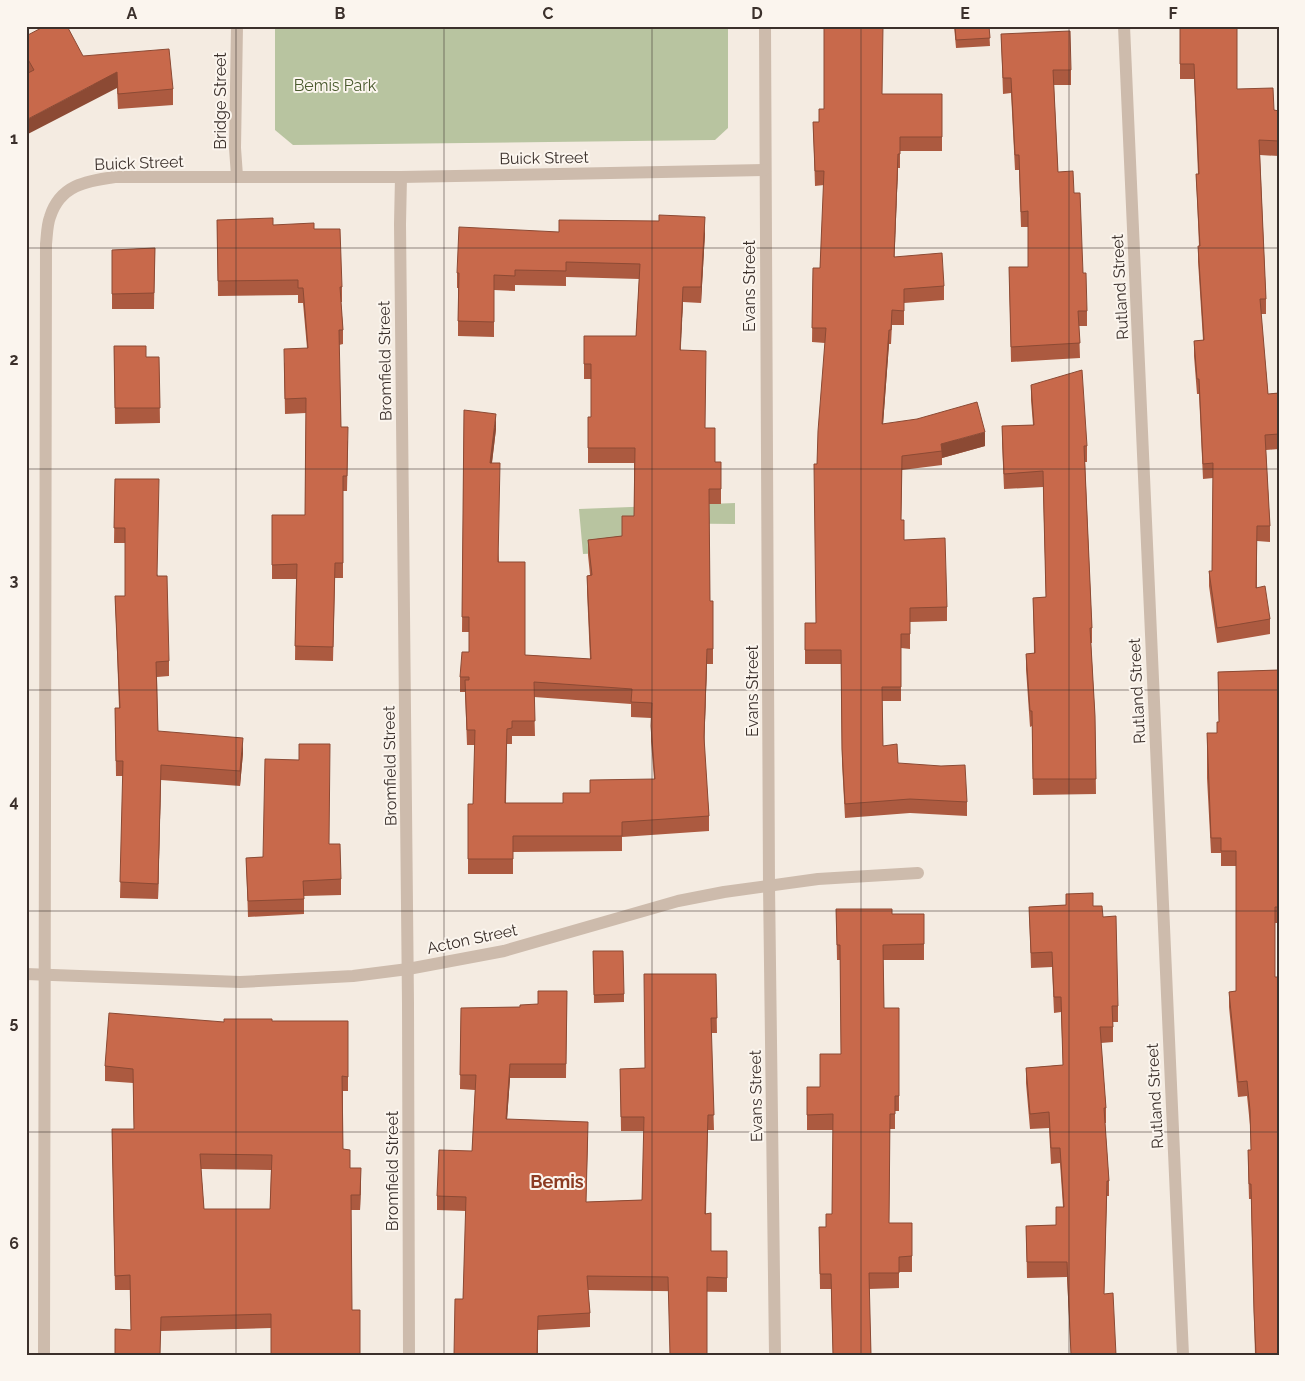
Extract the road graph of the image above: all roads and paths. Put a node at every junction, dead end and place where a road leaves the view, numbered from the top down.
1 (236, 26) edge
2 (765, 26) edge
3 (1124, 26) edge
4 (764, 170) junction
5 (237, 176) junction
6 (401, 177) junction
7 (918, 873) dead end
8 (770, 885) junction
9 (408, 969) junction
10 (26, 974) edge
11 (46, 974) junction
12 (44, 1355) edge
13 (409, 1355) edge
14 (775, 1355) edge
15 (1183, 1355) edge

1 - 5 street, Bridge Street
2 - 4 street, Evans Street
3 - 15 street, Rutland Street
4 - 6 street, Buick Street
4 - 8 street, Evans Street
5 - 6 street, Buick Street
5 - 11 street, Buick Street
6 - 9 street, Bromfield Street
7 - 8 street, Acton Street
8 - 9 street, Acton Street
8 - 14 street, Evans Street
9 - 11 street, Acton Street
9 - 13 street, Bromfield Street
10 - 11 street, Acton Street
11 - 12 street, Buick Street

